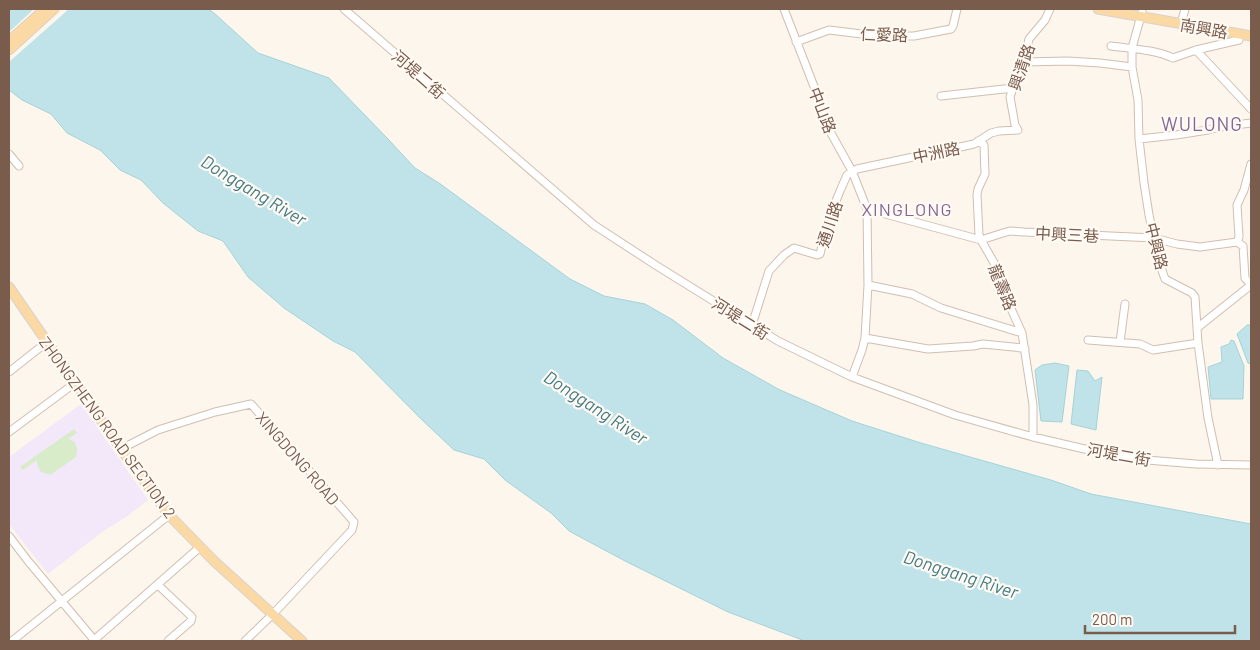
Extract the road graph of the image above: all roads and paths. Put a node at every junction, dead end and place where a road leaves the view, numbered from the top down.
1 (44, 9) edge
2 (54, 9) edge
3 (346, 9) edge
4 (784, 9) edge
5 (956, 9) edge
6 (1050, 9) edge
7 (1098, 9) edge
8 (1126, 9) edge
9 (1185, 9) edge
10 (1141, 14) junction
11 (1182, 22) junction
12 (1251, 30) edge
13 (1251, 36) edge
14 (1240, 40) dead end
15 (9, 41) edge
16 (796, 42) junction
17 (1111, 46) dead end
18 (1132, 48) junction
19 (9, 50) edge
20 (1196, 50) junction
21 (1024, 62) junction
22 (1132, 67) junction
23 (1013, 88) junction
24 (941, 96) dead end
25 (1251, 110) edge
26 (1251, 123) edge
27 (1018, 130) joint
28 (1139, 139) junction
29 (978, 141) junction
30 (9, 154) edge
31 (1251, 164) edge
32 (19, 166) dead end
33 (852, 171) junction
34 (867, 209) junction
35 (1154, 238) junction
36 (981, 240) junction
37 (1237, 242) junction
38 (868, 285) junction
39 (9, 287) edge
40 (1125, 304) dead end
41 (752, 325) junction
42 (1197, 328) junction
43 (1022, 333) junction
44 (865, 338) junction
45 (1088, 340) dead end
46 (47, 342) junction
47 (1120, 342) junction
48 (1198, 342) junction
49 (1025, 349) junction
50 (9, 370) edge
51 (852, 377) junction
52 (74, 383) junction
53 (9, 432) edge
54 (1033, 437) junction
55 (121, 450) junction
56 (1218, 465) junction
57 (1251, 465) edge
58 (169, 515) junction
59 (9, 537) edge
60 (200, 547) junction
61 (158, 585) junction
62 (61, 601) junction
63 (272, 614) junction
64 (17, 640) edge
65 (94, 641) edge
66 (168, 641) edge
67 (245, 641) edge
68 (302, 641) edge

1 - 15 main road
2 - 19 main road
3 - 41 street, 河堤二街
4 - 16 street, 中山路
5 - 16 street, 仁愛路
6 - 21 street, 興清路
7 - 10 main road, 南興路
8 - 10 main road, 南興路
9 - 11 street
10 - 11 main road, 南興路
10 - 18 street, 中興路
11 - 12 main road, 南興路
11 - 13 main road, 南興路
14 - 20 street
16 - 33 street, 中山路
17 - 18 street
18 - 20 street
18 - 22 street, 中興路
20 - 25 street
21 - 22 street
21 - 23 street, 興清路
22 - 28 street, 中興路
23 - 24 street
23 - 27 street, 興清路
26 - 28 street
27 - 29 street, 中洲路
28 - 35 street, 中興路
29 - 33 street, 中洲路
29 - 36 street, 龍壽路
30 - 32 street
31 - 37 street
33 - 34 street, 中山路
33 - 41 street, 通川路
34 - 36 street
34 - 38 street, 中山路
35 - 36 street, 中興三巷
35 - 37 street, 中興三巷
35 - 42 street, 中興路
36 - 43 street, 龍壽路
37 - 42 street
38 - 43 street
38 - 44 street, 中山路
39 - 46 main road, ZHONGZHENG ROAD SECTION 2
40 - 47 street
41 - 51 street, 河堤二街
42 - 48 street, 中興路
43 - 49 street, 龍壽路
44 - 49 street
44 - 51 street, 中山路
45 - 47 street
46 - 50 street
46 - 52 main road, ZHONGZHENG ROAD SECTION 2
47 - 48 street
48 - 56 street, 中興路
49 - 54 street, 龍壽路
51 - 54 street, 河堤二街
52 - 53 street
52 - 55 main road, ZHONGZHENG ROAD SECTION 2
54 - 56 street, 河堤二街
55 - 58 main road, ZHONGZHENG ROAD SECTION 2
55 - 63 street, XINGDONG ROAD
56 - 57 street, 河堤二街
58 - 60 main road, ZHONGZHENG ROAD SECTION 2
58 - 62 street
59 - 62 street
60 - 61 street
60 - 63 main road, ZHONGZHENG ROAD SECTION 2
61 - 65 street
61 - 66 street
62 - 64 street
62 - 65 street
63 - 67 street
63 - 68 main road, ZHONGZHENG ROAD SECTION 2

